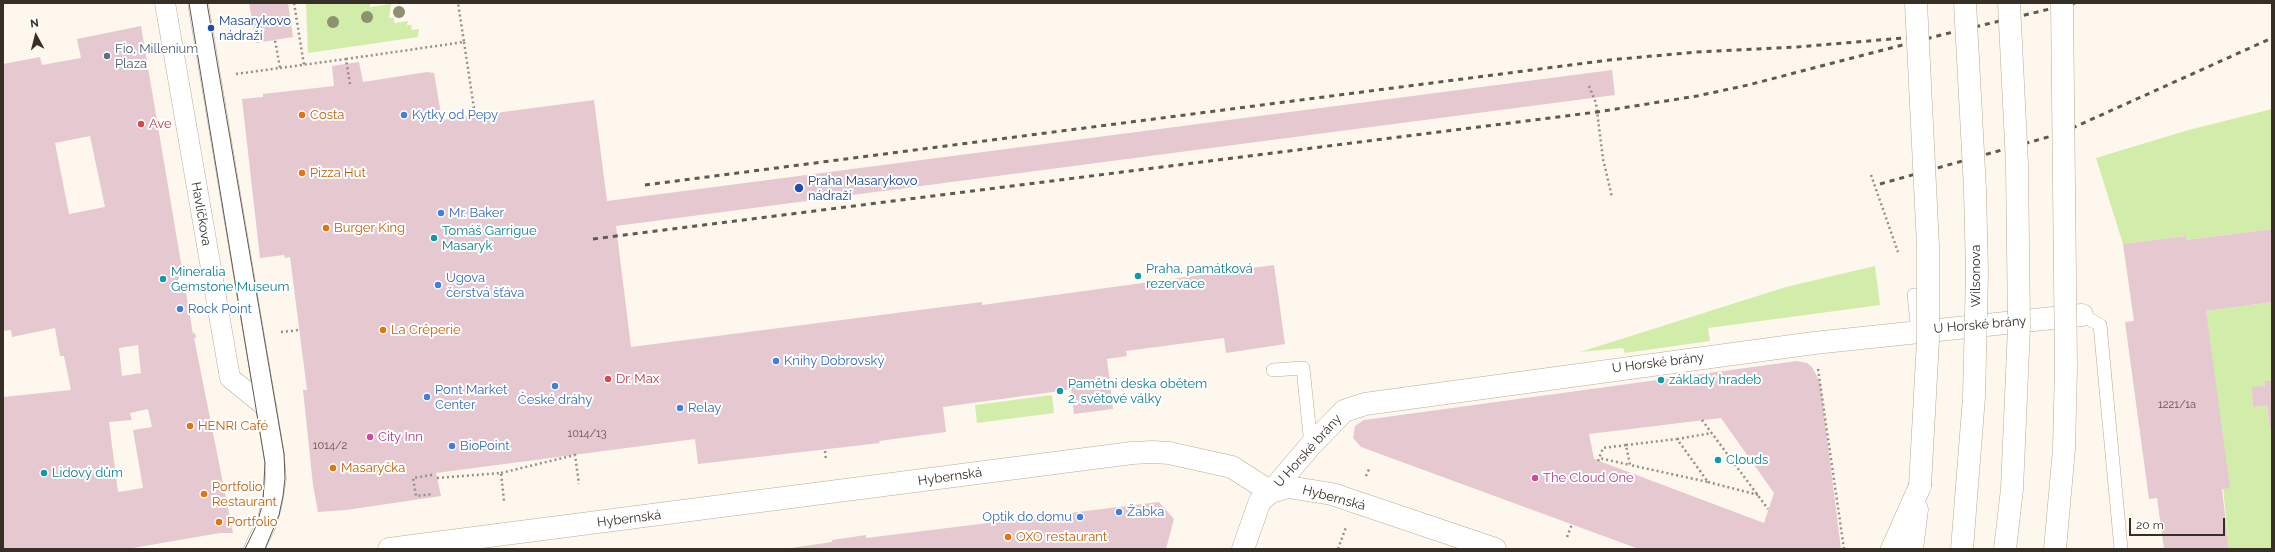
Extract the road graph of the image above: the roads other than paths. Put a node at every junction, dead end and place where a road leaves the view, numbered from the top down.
1 (165, 3) edge
2 (198, 3) edge
3 (1916, 3) edge
4 (1965, 3) edge
5 (2008, 3) edge
6 (2062, 3) edge
7 (212, 277) junction
8 (184, 282) dead end
9 (1914, 295) road end
10 (2076, 321) joint
11 (1918, 331) junction
12 (1273, 370) dead end
13 (267, 408) junction
14 (1311, 445) junction
15 (1920, 486) junction
16 (1271, 492) junction
17 (254, 549) edge
18 (389, 549) edge
19 (1243, 549) edge
20 (1495, 549) edge
21 (1892, 549) edge
22 (1912, 549) edge
23 (1962, 549) edge
24 (2005, 549) edge
25 (2055, 549) edge
26 (2121, 549) edge

1 - 7 street, Havlíčkova
2 - 13 street
3 - 15 main road, bridge
4 - 23 main road, Wilsonova, bridge
5 - 24 main road, bridge
6 - 25 main road, bridge
7 - 8 lane
7 - 13 street, Havlíčkova
9 - 11 lane
10 - 11 main road, U Horské brány
10 - 26 lane
11 - 14 main road, U Horské brány
12 - 14 lane
13 - 17 street
14 - 16 main road, U Horské brány
15 - 21 main road
15 - 22 main road
16 - 18 main road, Hybernská
16 - 19 main road, U Horské brány
16 - 20 main road, Hybernská

